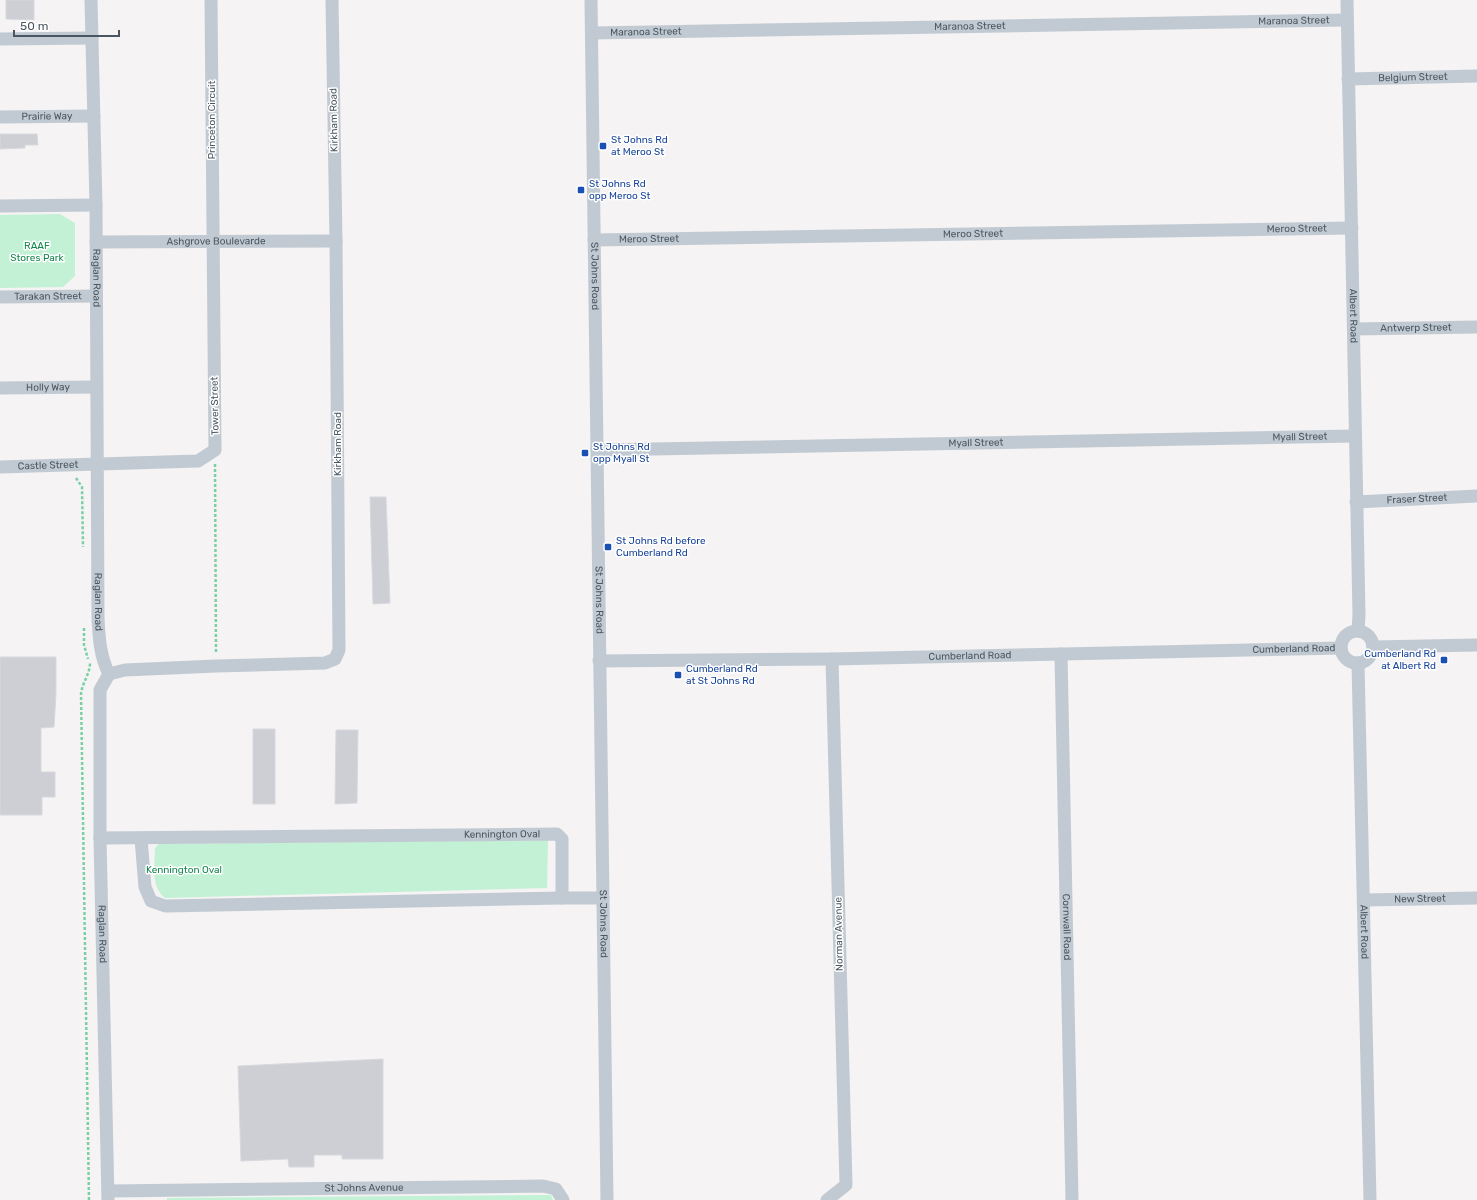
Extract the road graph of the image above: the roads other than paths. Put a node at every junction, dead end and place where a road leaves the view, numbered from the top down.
1 (92, 0) edge
2 (211, 0) edge
3 (332, 0) edge
4 (591, 0) edge
5 (1347, 0) edge
6 (1347, 20) junction
7 (592, 33) junction
8 (92, 38) junction
9 (0, 39) edge
10 (1477, 76) edge
11 (1348, 78) junction
12 (94, 116) junction
13 (0, 117) edge
14 (96, 205) junction
15 (0, 206) edge
16 (1352, 228) junction
17 (213, 240) junction
18 (594, 240) junction
19 (336, 241) junction
20 (96, 242) junction
21 (96, 296) junction
22 (0, 297) edge
23 (1477, 327) edge
24 (1354, 329) junction
25 (96, 387) junction
26 (0, 388) edge
27 (1355, 436) junction
28 (597, 450) junction
29 (97, 465) junction
30 (0, 467) edge
31 (1477, 496) edge
32 (1356, 502) junction
33 (1358, 631) junction
34 (1477, 645) edge
35 (1373, 647) junction
36 (1341, 648) junction
37 (1061, 654) junction
38 (832, 659) junction
39 (599, 661) junction
40 (1358, 663) junction
41 (109, 674) junction
42 (100, 838) junction
43 (141, 839) junction
44 (562, 898) junction
45 (603, 898) junction
46 (1477, 898) edge
47 (1364, 900) junction
48 (108, 1195) edge
49 (159, 1195) edge
50 (563, 1200) edge
51 (607, 1200) edge
52 (827, 1200) edge
53 (1072, 1200) edge
54 (1370, 1200) edge

1 - 8 street, Raglan Road
2 - 17 street, Princeton Circuit
3 - 19 street, Kirkham Road
4 - 7 street, St Johns Road
5 - 6 street, Albert Road
6 - 7 street, Maranoa Street
6 - 11 street, Albert Road
7 - 18 street, St Johns Road
8 - 9 street
8 - 12 street, Raglan Road
10 - 11 street, Belgium Street
11 - 16 street, Albert Road
12 - 13 street, Prairie Way
12 - 14 street, Raglan Road
14 - 15 street
14 - 20 street, Raglan Road
16 - 18 street, Meroo Street
16 - 24 street, Albert Road
17 - 19 street, Ashgrove Boulevarde
17 - 20 street, Ashgrove Boulevarde
17 - 29 street, Tower Street
18 - 28 street, St Johns Road
19 - 41 street, Kirkham Road
20 - 21 street, Raglan Road
21 - 22 street, Tarakan Street
21 - 25 street, Raglan Road
23 - 24 street, Antwerp Street
24 - 27 street, Albert Road
25 - 26 street, Holly Way
25 - 29 street, Raglan Road
27 - 28 street, Myall Street
27 - 32 street, Albert Road
28 - 39 street, St Johns Road
29 - 30 street, Castle Street
29 - 41 street, Raglan Road
31 - 32 street, Fraser Street
32 - 33 street, Albert Road
33 - 35 street
33 - 36 street
34 - 35 street
35 - 40 street
36 - 37 street, Cumberland Road
36 - 40 street
37 - 38 street, Cumberland Road
37 - 53 street, Cornwall Road
38 - 39 street, Cumberland Road
38 - 52 street, Norman Avenue
39 - 45 street, St Johns Road
40 - 47 street, Albert Road
41 - 42 street, Raglan Road
42 - 43 street, Kennington Oval
42 - 48 street, Raglan Road
43 - 44 street
43 - 44 street, Kennington Oval
44 - 45 street
45 - 51 street, St Johns Road
46 - 47 street, New Street
47 - 54 street, Albert Road
48 - 49 street, St Johns Avenue
49 - 50 street, St Johns Avenue

